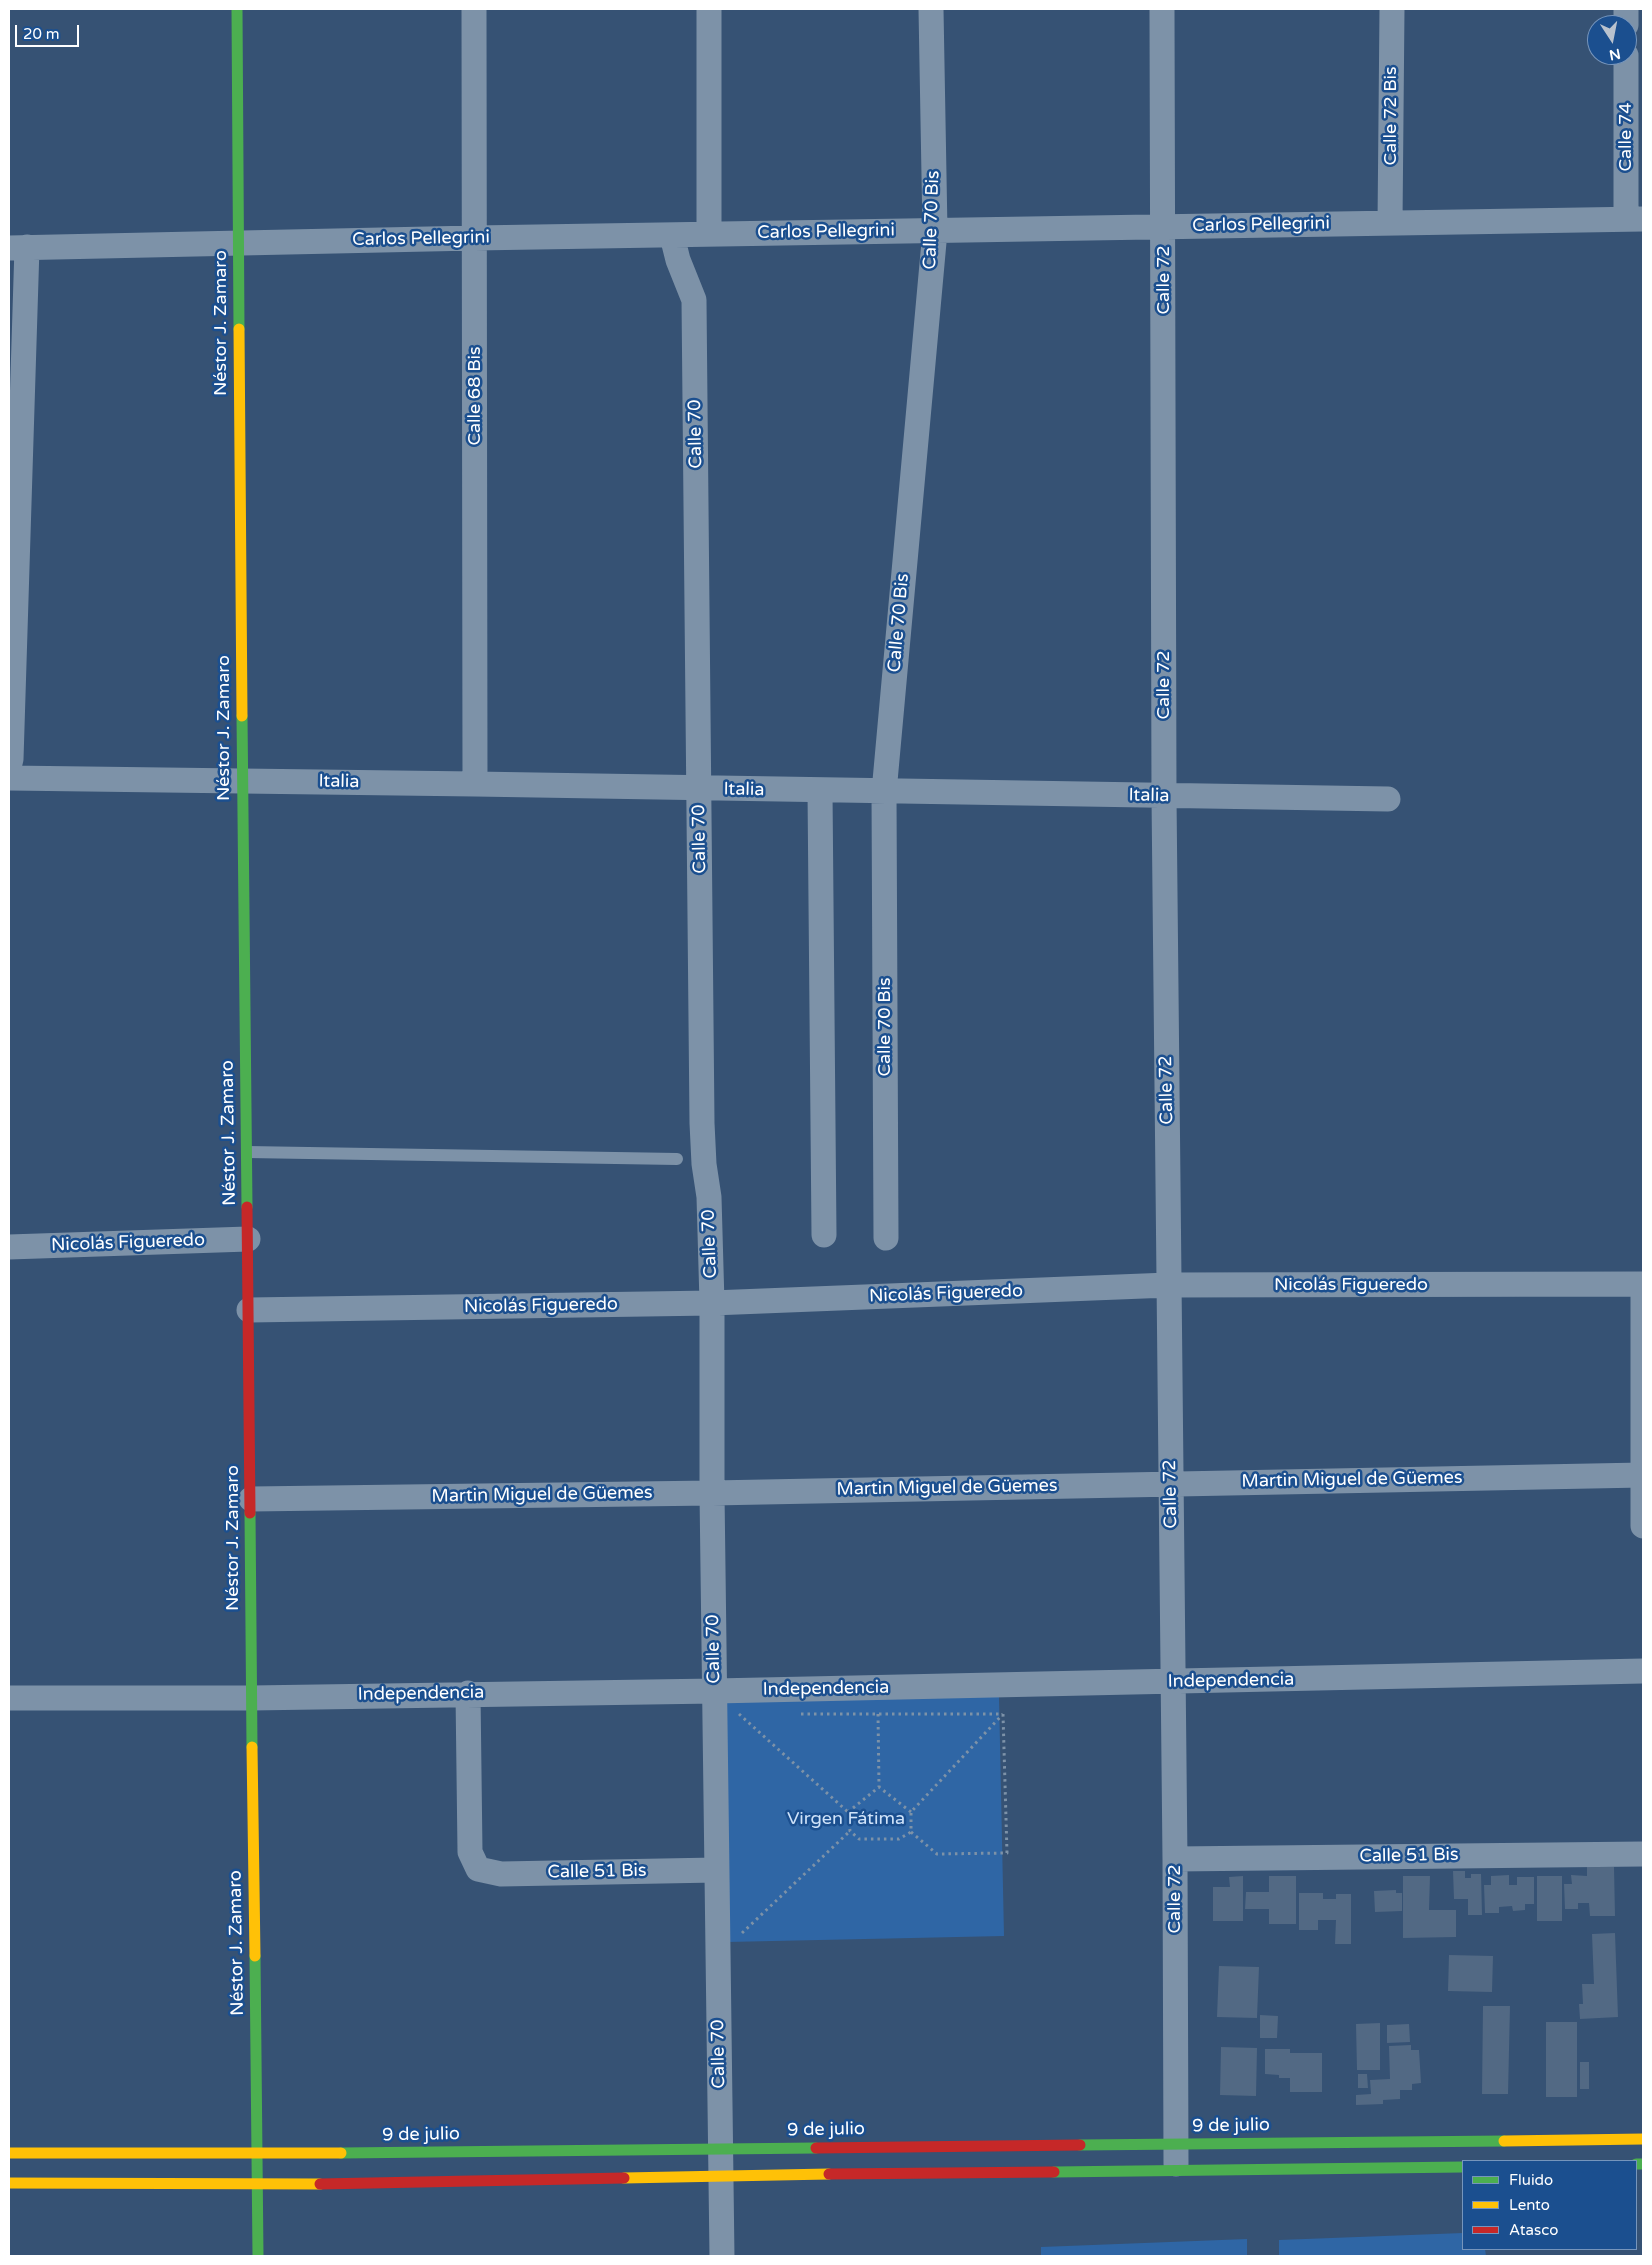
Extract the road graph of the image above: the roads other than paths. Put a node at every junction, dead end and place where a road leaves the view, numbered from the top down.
1 (237, 9) edge
2 (474, 9) edge
3 (709, 9) edge
4 (931, 9) edge
5 (1162, 9) edge
6 (1392, 9) edge
7 (1626, 65) edge
8 (1634, 219) edge
9 (1390, 223) junction
10 (1164, 227) junction
11 (935, 231) junction
12 (709, 234) junction
13 (672, 236) junction
14 (475, 238) junction
15 (238, 243) junction
16 (18, 248) edge
17 (9, 767) edge
18 (9, 778) edge
19 (242, 780) junction
20 (475, 784) junction
21 (699, 789) junction
22 (820, 791) junction
23 (884, 792) junction
24 (1164, 797) junction
25 (1388, 799) dead end
26 (247, 1152) junction
27 (677, 1159) dead end
28 (824, 1234) dead end
29 (886, 1238) dead end
30 (248, 1239) junction
31 (9, 1247) edge
32 (1643, 1284) edge
33 (1169, 1286) junction
34 (712, 1303) junction
35 (249, 1310) junction
36 (1643, 1475) edge
37 (1171, 1483) junction
38 (712, 1493) junction
39 (251, 1499) junction
40 (1643, 1526) edge
41 (1643, 1672) edge
42 (1173, 1682) junction
43 (715, 1692) junction
44 (468, 1693) junction
45 (9, 1698) edge
46 (251, 1698) junction
47 (1643, 1854) edge
48 (1175, 1859) junction
49 (716, 1870) junction
50 (1643, 2139) edge
51 (1174, 2144) junction
52 (720, 2149) junction
53 (9, 2153) edge
54 (257, 2154) junction
55 (1462, 2167) edge
56 (1176, 2170) junction
57 (721, 2176) junction
58 (9, 2184) edge
59 (257, 2185) junction
60 (258, 2256) edge
61 (722, 2256) edge

1 - 15 main road, Néstor J. Zamaro
2 - 14 street, Calle 68 Bis
3 - 12 street
4 - 11 street, Calle 70 Bis
5 - 10 street, Calle 72
6 - 9 street, Calle 72 Bis
7 - 8 street, Calle 74
8 - 9 street, Carlos Pellegrini
9 - 10 street, Carlos Pellegrini
10 - 11 street, Carlos Pellegrini
10 - 24 street, Calle 72
11 - 12 street, Carlos Pellegrini
11 - 23 street, Calle 70 Bis
12 - 13 street, Carlos Pellegrini
13 - 14 street, Carlos Pellegrini
13 - 21 street, Calle 70
14 - 15 street, Carlos Pellegrini
14 - 20 street, Calle 68 Bis
15 - 16 street, Carlos Pellegrini
15 - 19 main road, Néstor J. Zamaro
16 - 17 street
18 - 19 street, Italia
19 - 20 street, Italia
19 - 26 main road, Néstor J. Zamaro
20 - 21 street, Italia
21 - 22 street, Italia
21 - 34 street, Calle 70
22 - 23 street, Italia
22 - 28 street
23 - 24 street, Italia
23 - 29 street, Calle 70 Bis
24 - 25 street, Italia
24 - 33 street, Calle 72
26 - 27 lane
26 - 30 main road, Néstor J. Zamaro
30 - 31 street, Nicolás Figueredo
30 - 35 main road, Néstor J. Zamaro
32 - 33 street, Nicolás Figueredo
32 - 36 street
33 - 34 street, Nicolás Figueredo
33 - 37 street, Calle 72
34 - 35 street, Nicolás Figueredo
34 - 38 street, Calle 70
35 - 39 main road, Néstor J. Zamaro
36 - 37 street, Martin Miguel de Güemes
36 - 40 street
37 - 38 street, Martin Miguel de Güemes
37 - 42 street, Calle 72
38 - 39 street, Martin Miguel de Güemes
38 - 43 street, Calle 70
39 - 46 main road, Néstor J. Zamaro
41 - 42 street, Independencia
42 - 43 street, Independencia
42 - 48 street, Calle 72
43 - 44 street, Independencia
43 - 49 street, Calle 70
44 - 46 street, Independencia
44 - 49 street, Calle 51 Bis
45 - 46 street, Independencia
46 - 54 main road, Néstor J. Zamaro
47 - 48 street, Calle 51 Bis
48 - 51 street, Calle 72
49 - 52 street, Calle 70
50 - 51 main road, 9 de julio
51 - 52 main road, 9 de julio
51 - 56 street, Calle 72
52 - 54 main road, 9 de julio
52 - 57 street, Calle 70
53 - 54 main road, 9 de julio
54 - 59 main road, Néstor J. Zamaro
55 - 56 main road
56 - 57 main road
57 - 59 main road
57 - 61 street, Calle 70
58 - 59 main road
59 - 60 main road, Néstor J. Zamaro

